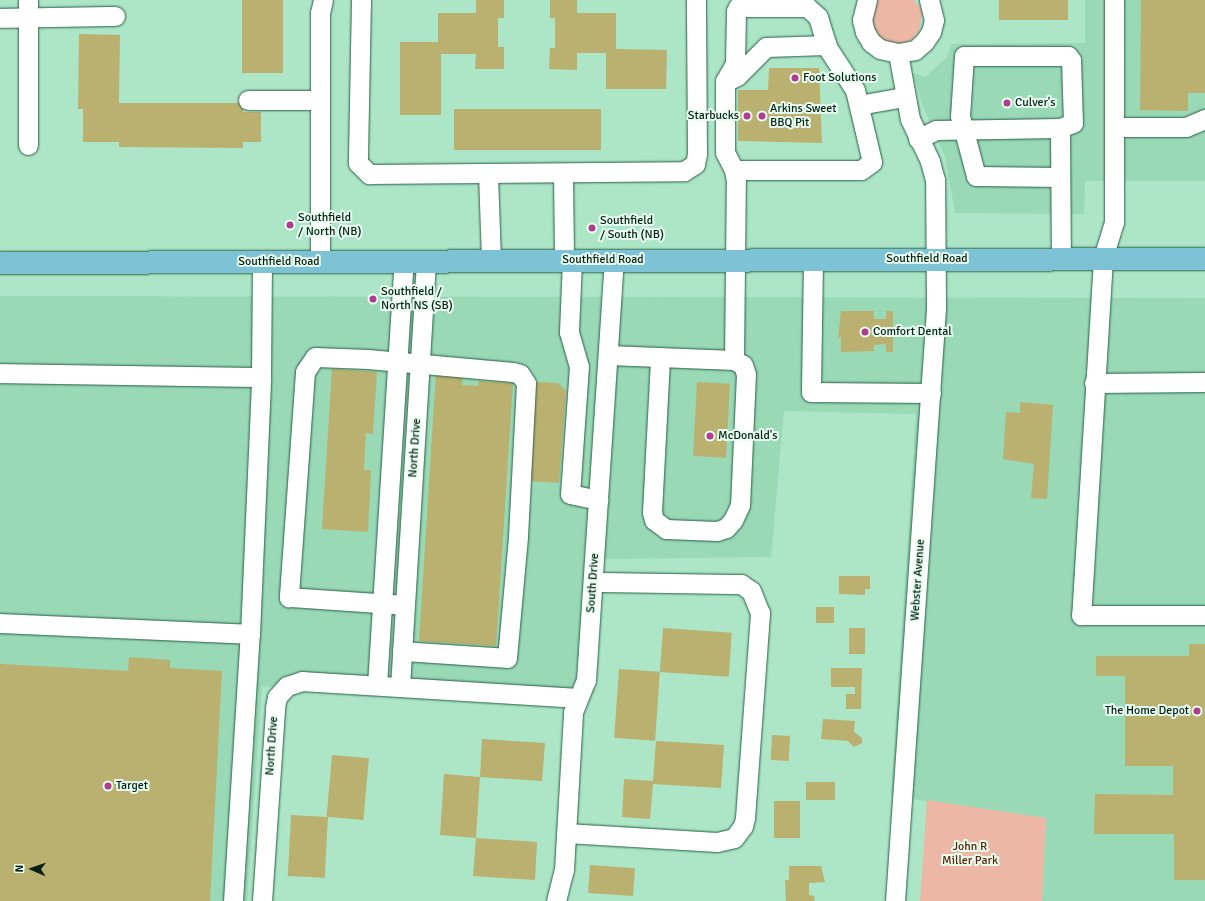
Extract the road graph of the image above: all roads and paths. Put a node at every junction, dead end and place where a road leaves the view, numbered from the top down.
1 (323, 0) edge
2 (361, 0) edge
3 (696, 0) edge
4 (866, 0) edge
5 (929, 0) edge
6 (1114, 0) edge
7 (28, 9) edge
8 (115, 16) dead end
9 (0, 18) edge
10 (826, 45) junction
11 (898, 54) junction
12 (725, 81) junction
13 (904, 97) junction
14 (248, 100) dead end
15 (320, 100) junction
16 (859, 105) junction
17 (1205, 119) edge
18 (1115, 127) junction
19 (1060, 128) junction
20 (962, 129) junction
21 (918, 139) junction
22 (28, 145) dead end
23 (734, 170) junction
24 (488, 174) junction
25 (563, 174) junction
26 (1060, 177) junction
27 (936, 259) junction
28 (1061, 259) junction
29 (1205, 259) edge
30 (568, 260) junction
31 (614, 260) junction
32 (1103, 260) junction
33 (404, 261) junction
34 (426, 261) junction
35 (491, 261) junction
36 (734, 261) junction
37 (813, 261) junction
38 (320, 262) junction
39 (0, 263) edge
40 (262, 263) junction
41 (660, 358) junction
42 (734, 360) junction
43 (398, 362) junction
44 (608, 362) junction
45 (421, 363) junction
46 (579, 366) junction
47 (0, 374) edge
48 (261, 376) junction
49 (1205, 382) edge
50 (1094, 383) junction
51 (931, 393) junction
52 (598, 500) junction
53 (593, 582) junction
54 (382, 604) junction
55 (405, 605) junction
56 (1205, 615) edge
57 (0, 623) edge
58 (250, 634) junction
59 (402, 651) junction
60 (377, 685) junction
61 (400, 687) junction
62 (577, 698) junction
63 (566, 833) junction
64 (233, 901) edge
65 (262, 901) edge
66 (556, 901) edge
67 (895, 901) edge

1 - 15 street
2 - 24 street
3 - 25 street
4 - 11 street
5 - 11 street
6 - 18 street
7 - 8 street
7 - 9 street
7 - 22 street
10 - 12 street
10 - 12 street
10 - 16 street
11 - 13 street, Webster Avenue
12 - 23 street
13 - 16 street
13 - 21 street, Webster Avenue
14 - 15 street
15 - 38 street
16 - 23 street
17 - 18 street
18 - 32 street
19 - 20 street
19 - 20 street
19 - 26 street
20 - 21 street
20 - 26 street
21 - 27 street, Webster Avenue
23 - 36 street
24 - 25 street
24 - 35 street
25 - 30 street
26 - 28 street
27 - 28 main road, Southfield Road
27 - 37 main road, Southfield Road
27 - 51 street, Webster Avenue
28 - 32 main road, Southfield Road
29 - 32 main road, Southfield Road
30 - 31 main road, Southfield Road
30 - 35 main road, Southfield Road
30 - 46 street
31 - 36 main road, Southfield Road
31 - 44 street, South Drive
32 - 50 street
33 - 34 main road, Southfield Road
33 - 38 main road, Southfield Road
33 - 43 street, North Drive
34 - 35 main road, Southfield Road
34 - 45 street, North Drive
36 - 37 main road, Southfield Road
36 - 42 street
37 - 51 street
38 - 40 main road, Southfield Road
39 - 40 main road, Southfield Road
40 - 48 street
41 - 42 street
41 - 42 street
41 - 44 street
43 - 45 street
43 - 54 street, North Drive
43 - 54 street
44 - 46 street
44 - 52 street, South Drive
45 - 55 street, North Drive
45 - 59 street
46 - 52 street
47 - 48 street
48 - 58 street
49 - 50 street
50 - 56 street
51 - 67 street, Webster Avenue
52 - 53 street, South Drive
53 - 62 street, South Drive
53 - 63 street
54 - 55 street
54 - 60 street, North Drive
55 - 59 street, North Drive
57 - 58 street
58 - 64 street
59 - 61 street, North Drive
60 - 61 street, North Drive
60 - 65 street, North Drive
61 - 62 street, North Drive
62 - 63 street, South Drive
63 - 66 street, South Drive

